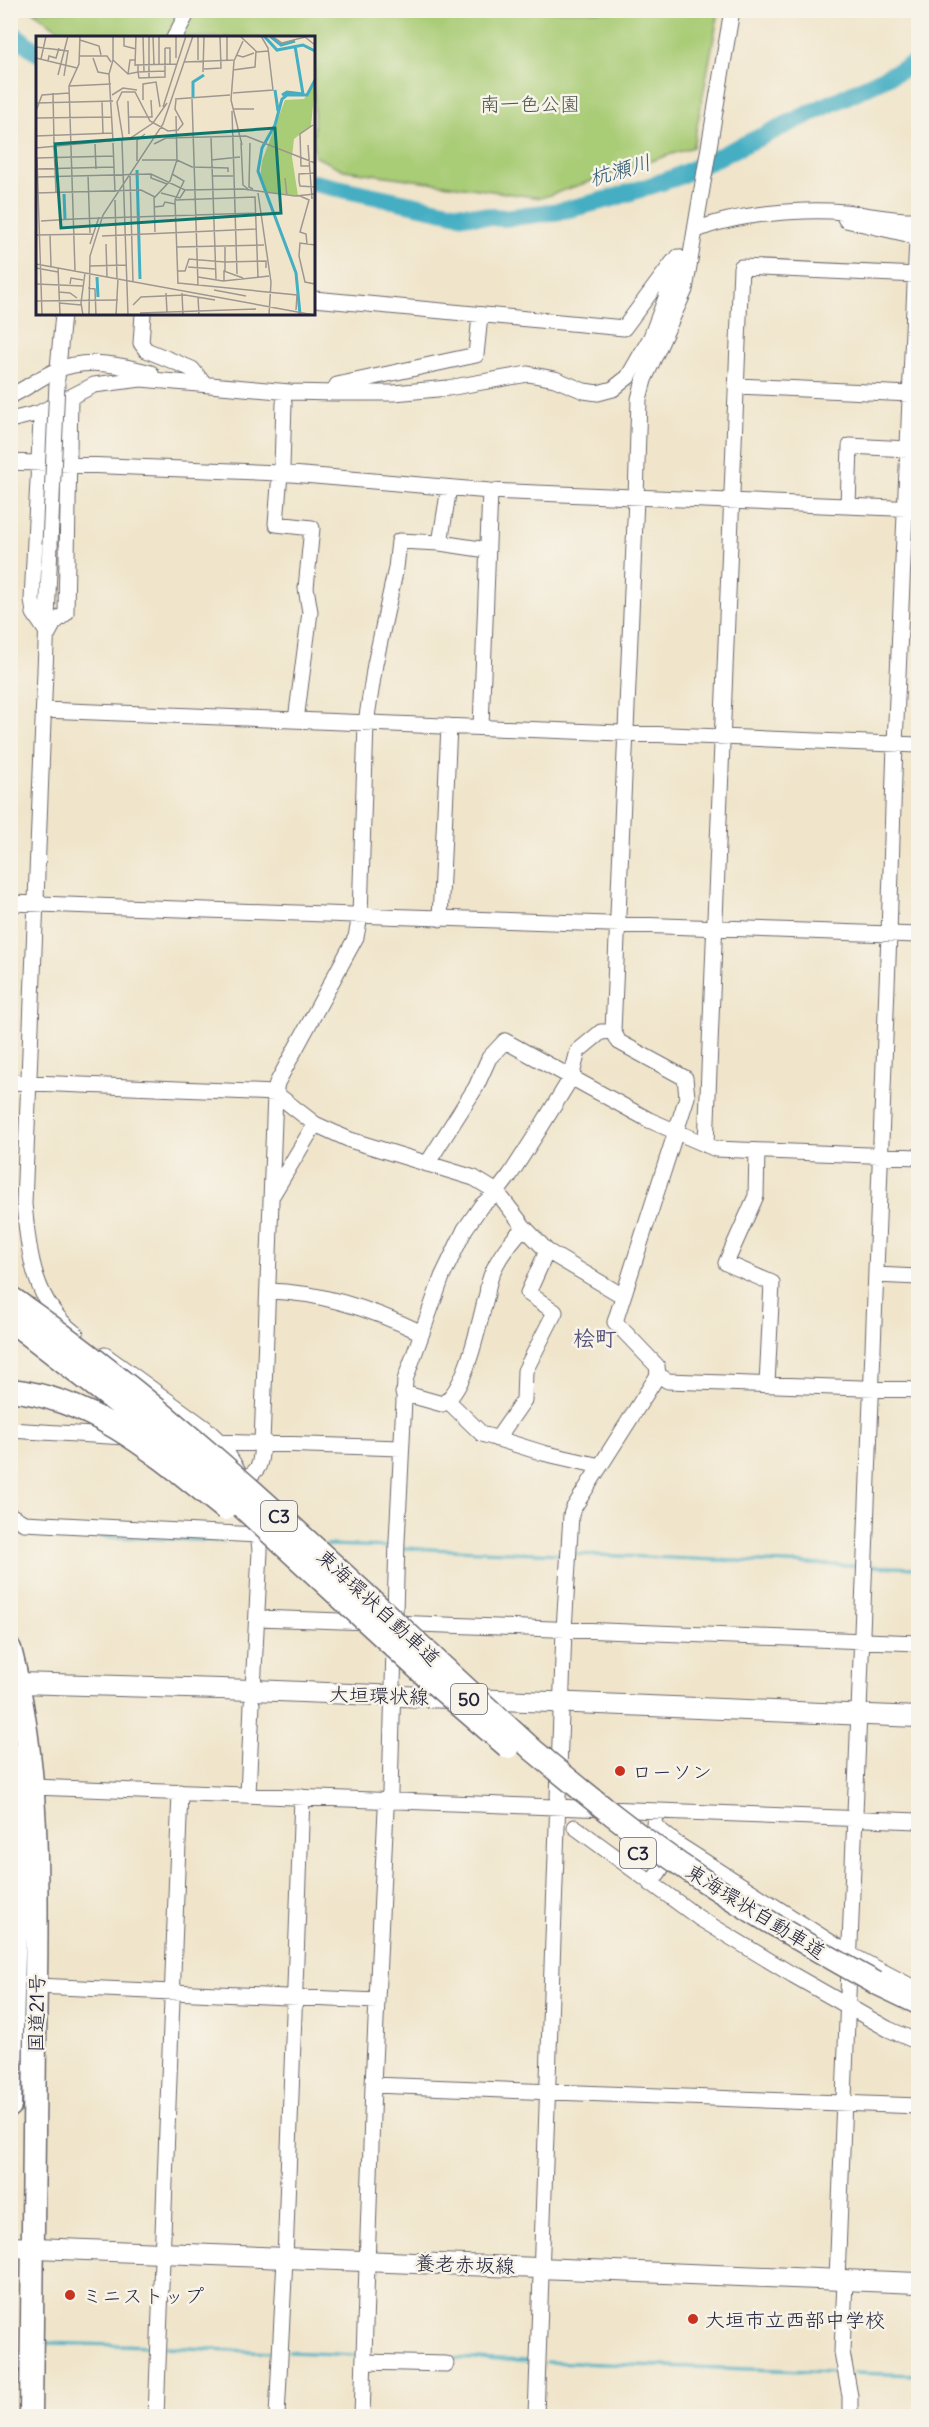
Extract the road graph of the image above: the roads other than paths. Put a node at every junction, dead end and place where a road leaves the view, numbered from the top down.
1 (189, 10) edge
2 (732, 10) edge
3 (175, 36) edge
4 (842, 212) junction
5 (918, 220) edge
6 (695, 235) junction
7 (678, 257) junction
8 (917, 275) edge
9 (315, 299) edge
10 (63, 315) edge
11 (143, 315) edge
12 (480, 316) junction
13 (57, 370) junction
14 (163, 379) junction
15 (204, 384) junction
16 (737, 386) junction
17 (229, 387) junction
18 (334, 393) junction
19 (910, 394) junction
20 (10, 396) edge
21 (70, 397) junction
22 (284, 403) junction
23 (39, 412) junction
24 (10, 420) edge
25 (908, 449) junction
26 (10, 462) edge
27 (39, 464) junction
28 (68, 465) junction
29 (280, 473) junction
30 (449, 488) junction
31 (490, 492) junction
32 (636, 498) junction
33 (732, 501) junction
34 (848, 506) junction
35 (912, 508) edge
36 (440, 543) junction
37 (487, 550) junction
38 (48, 634) junction
39 (44, 710) junction
40 (296, 720) junction
41 (366, 723) junction
42 (449, 726) junction
43 (481, 727) junction
44 (626, 732) junction
45 (724, 737) junction
46 (895, 744) junction
47 (918, 745) edge
48 (10, 903) edge
49 (37, 905) junction
50 (360, 916) junction
51 (440, 919) junction
52 (618, 925) junction
53 (715, 929) junction
54 (890, 934) junction
55 (918, 935) edge
56 (613, 1031) junction
57 (571, 1078) junction
58 (10, 1082) edge
59 (29, 1083) junction
60 (275, 1093) junction
61 (315, 1124) junction
62 (676, 1132) junction
63 (706, 1145) junction
64 (757, 1151) junction
65 (881, 1156) junction
66 (918, 1157) edge
67 (427, 1164) junction
68 (497, 1192) junction
69 (271, 1197) junction
70 (524, 1227) junction
71 (547, 1251) junction
72 (876, 1275) junction
73 (918, 1277) edge
74 (10, 1291) edge
75 (268, 1291) junction
76 (624, 1296) junction
77 (10, 1298) edge
78 (10, 1320) edge
79 (422, 1333) junction
80 (82, 1349) junction
81 (658, 1375) junction
82 (767, 1384) junction
83 (872, 1388) junction
84 (10, 1390) edge
85 (918, 1390) edge
86 (403, 1393) junction
87 (448, 1401) junction
88 (10, 1430) edge
89 (497, 1439) junction
90 (220, 1442) junction
91 (262, 1443) junction
92 (401, 1448) junction
93 (600, 1466) junction
94 (244, 1480) junction
95 (10, 1515) edge
96 (258, 1534) junction
97 (258, 1618) junction
98 (395, 1623) junction
99 (564, 1630) junction
100 (862, 1640) junction
101 (918, 1643) edge
102 (10, 1649) edge
103 (429, 1679) junction
104 (13, 1684) edge
105 (392, 1696) junction
106 (252, 1697) junction
107 (562, 1703) junction
108 (859, 1714) junction
109 (918, 1716) edge
110 (10, 1753) edge
111 (19, 1787) edge
112 (180, 1792) junction
113 (248, 1795) junction
114 (302, 1797) junction
115 (388, 1800) junction
116 (559, 1807) junction
117 (655, 1811) junction
118 (855, 1820) junction
119 (918, 1821) edge
120 (575, 1827) dead end
121 (677, 1844) junction
122 (651, 1884) junction
123 (849, 1954) junction
124 (876, 1983) junction
125 (12, 1984) edge
126 (36, 1986) junction
127 (918, 1990) edge
128 (171, 1992) junction
129 (294, 1995) junction
130 (377, 2001) junction
131 (918, 2003) edge
132 (848, 2006) junction
133 (918, 2042) edge
134 (373, 2085) junction
135 (548, 2093) junction
136 (844, 2104) junction
137 (10, 2106) edge
138 (918, 2106) edge
139 (21, 2248) edge
140 (161, 2254) junction
141 (285, 2259) junction
142 (367, 2260) junction
143 (540, 2267) junction
144 (841, 2281) junction
145 (918, 2283) edge
146 (364, 2362) junction
147 (446, 2364) dead end
148 (32, 2416) edge
149 (156, 2416) edge
150 (277, 2416) edge
151 (362, 2416) edge
152 (536, 2416) edge
153 (850, 2416) edge

1 - 3 street
2 - 6 street
4 - 5 street
4 - 6 street
4 - 8 street
6 - 7 street
6 - 32 street
7 - 12 street
7 - 18 street
8 - 16 street
8 - 19 street
9 - 12 street
10 - 13 street
11 - 15 street
12 - 18 street
13 - 14 street
13 - 20 street
13 - 38 street, bridge
14 - 15 street
14 - 21 street
15 - 17 street
16 - 19 street
16 - 33 street
17 - 18 street
17 - 22 street
18 - 22 street
19 - 25 street
21 - 23 street
21 - 28 street
22 - 29 street
23 - 24 street
23 - 27 street
25 - 34 street
25 - 35 street
26 - 27 street
27 - 28 street
27 - 38 street
28 - 29 street
28 - 38 street
29 - 30 street
29 - 40 street
30 - 31 street
30 - 36 street
31 - 32 street
31 - 37 street
32 - 33 street
32 - 44 street
33 - 34 street
33 - 45 street
34 - 35 street
35 - 46 street
36 - 37 street
36 - 41 street
37 - 43 street
38 - 39 street
39 - 40 street
39 - 49 street
40 - 41 street
41 - 42 street
41 - 50 street
42 - 43 street
42 - 51 street
43 - 44 street
44 - 45 street
44 - 52 street
45 - 46 street
45 - 53 street
46 - 47 street
46 - 54 street
48 - 49 street
49 - 50 street
49 - 59 street
50 - 51 street
50 - 60 street
51 - 52 street
52 - 53 street
52 - 56 street
53 - 54 street
53 - 63 street
54 - 55 street
54 - 65 street
56 - 57 street
56 - 62 street
57 - 62 street
57 - 67 street
57 - 68 street
58 - 59 street
59 - 60 street
59 - 90 street
60 - 61 street
60 - 69 street
61 - 67 street
61 - 69 street
62 - 63 street
62 - 76 street
63 - 64 street
64 - 65 street
64 - 82 street
65 - 66 street
65 - 72 street
67 - 68 street
68 - 70 street
68 - 79 street
69 - 75 street
70 - 71 street
70 - 87 street
71 - 76 street
71 - 89 street
72 - 73 street
72 - 83 street
74 - 80 highway, bridge
75 - 79 street
75 - 91 street
76 - 81 street
77 - 80 highway, 東海環状自動車道 / C3, bridge
78 - 103 highway, 東海環状自動車道 / C3, bridge
79 - 86 street
80 - 124 highway, 東海環状自動車道 / C3, bridge
81 - 82 street
81 - 93 street
82 - 83 street
83 - 85 street
83 - 100 street
84 - 103 highway, bridge
86 - 87 street
86 - 92 street
87 - 89 street
88 - 90 street
89 - 93 street
90 - 91 street
90 - 94 street
91 - 92 street
91 - 94 street
92 - 98 street
93 - 99 street
94 - 96 street
95 - 96 street
96 - 97 street
97 - 98 street
97 - 106 street
98 - 99 street
98 - 105 street
99 - 100 street
99 - 107 street
100 - 101 street
100 - 108 street
102 - 104 highway, 国道21号
103 - 124 highway, 東海環状自動車道 / C3, bridge
104 - 106 main road, 大垣環状線 / 50
104 - 111 highway, 国道21号
105 - 106 main road, 大垣環状線 / 50
105 - 107 main road, 大垣環状線 / 50
105 - 115 street
106 - 113 street
107 - 108 main road, 大垣環状線 / 50
107 - 116 street
108 - 109 main road, 大垣環状線 / 50
108 - 118 street
110 - 111 highway, 国道21号
111 - 112 street
111 - 125 highway, 国道21号
111 - 126 highway, 国道21号
112 - 113 street
112 - 128 street
113 - 114 street
114 - 115 street
114 - 129 street
115 - 116 street
115 - 130 street
116 - 117 street
116 - 135 street
117 - 118 street
117 - 121 street
118 - 119 street
118 - 123 street
120 - 122 street
121 - 122 street
121 - 123 street
122 - 132 street
123 - 127 street
123 - 132 street
124 - 131 highway, 東海環状自動車道 / C3
125 - 137 highway, 国道21号
126 - 128 street
126 - 139 highway, 国道21号
128 - 129 street
128 - 140 street
129 - 130 street
129 - 141 street
130 - 134 street
132 - 133 street
132 - 136 street
134 - 135 street
134 - 142 street
135 - 136 street
135 - 143 street
136 - 138 street
136 - 144 street
139 - 140 main road, 養老赤坂線
139 - 148 highway, 国道21号
140 - 141 main road, 養老赤坂線
140 - 149 street
141 - 142 main road, 養老赤坂線
141 - 150 street
142 - 143 main road, 養老赤坂線
142 - 146 street
143 - 144 main road, 養老赤坂線
143 - 152 street
144 - 145 main road, 養老赤坂線
144 - 153 street
146 - 147 street
146 - 151 street

